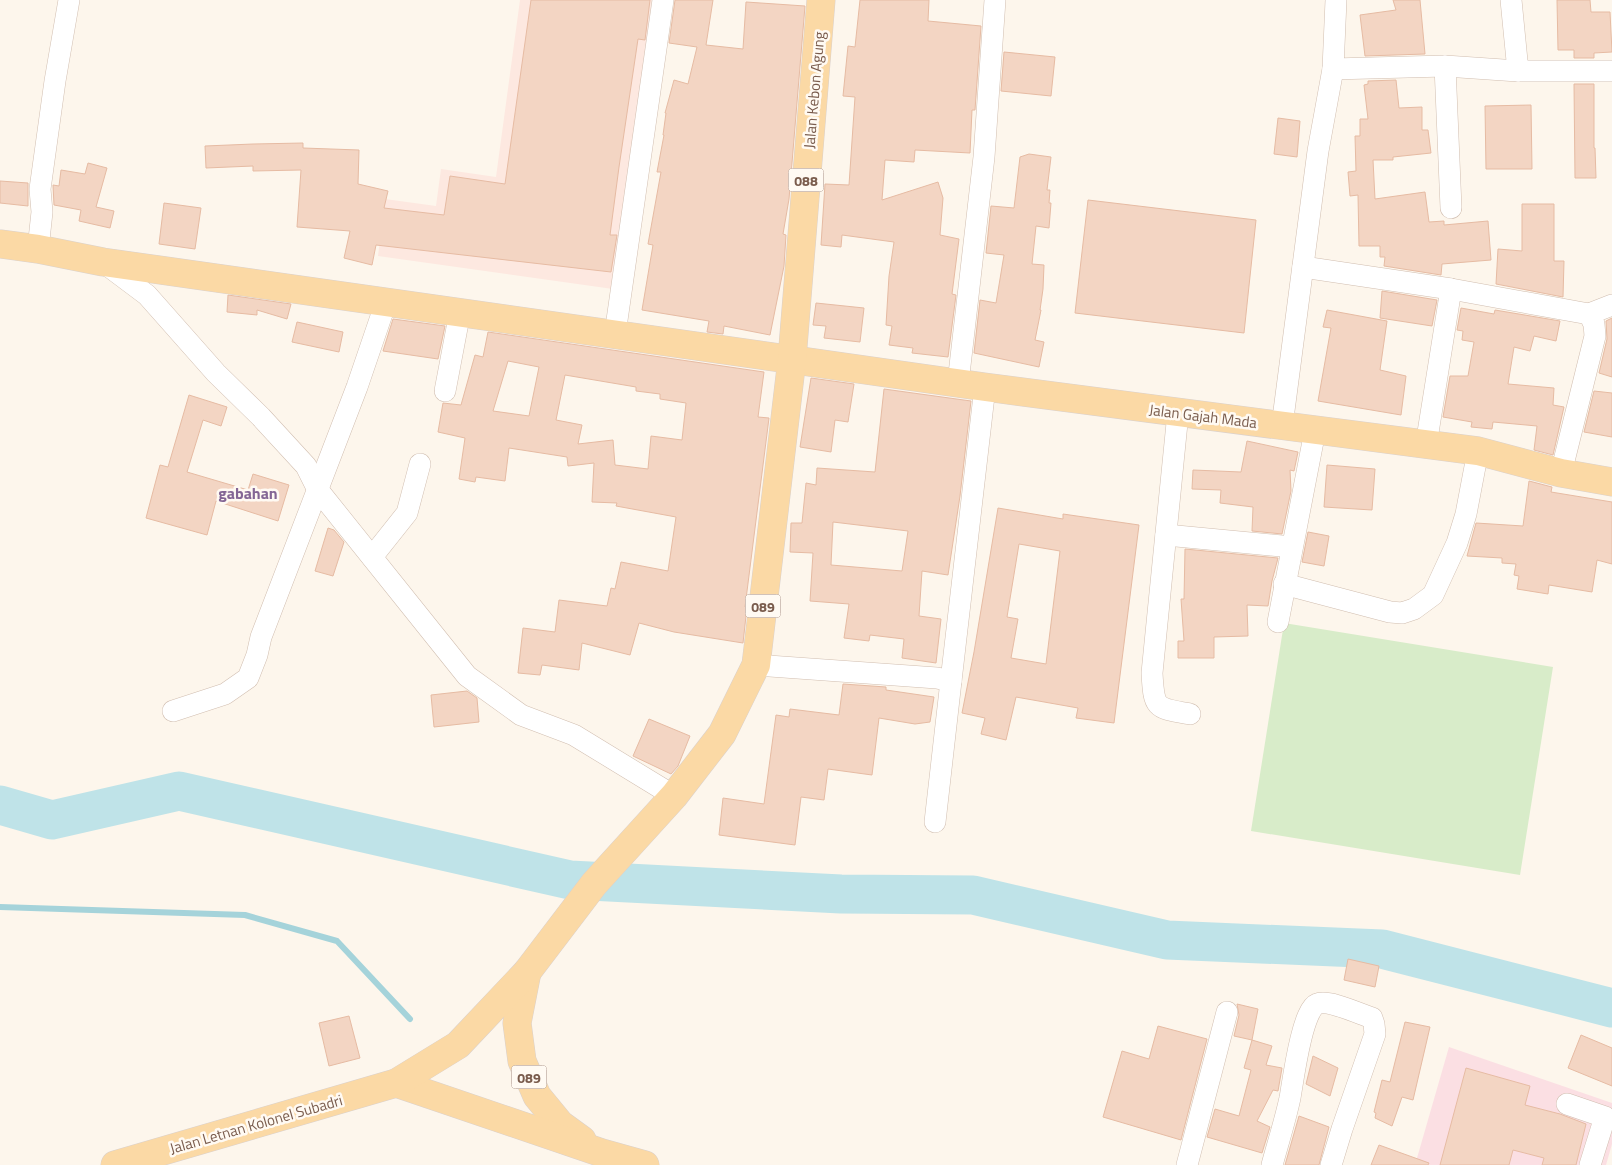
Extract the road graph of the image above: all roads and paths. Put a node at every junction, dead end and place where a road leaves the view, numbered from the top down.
1 (69, 0) edge
2 (663, 0) edge
3 (821, 0) edge
4 (994, 0) edge
5 (1336, 0) edge
6 (1511, 0) edge
7 (1445, 66) junction
8 (1333, 69) junction
9 (1518, 71) junction
10 (1612, 71) edge
11 (1451, 208) dead end
12 (0, 244) edge
13 (38, 249) junction
14 (103, 262) junction
15 (1303, 267) junction
16 (1451, 289) junction
17 (386, 302) junction
18 (1612, 305) edge
19 (460, 312) junction
20 (1589, 314) junction
21 (615, 334) junction
22 (792, 359) junction
23 (958, 383) junction
24 (985, 387) junction
25 (445, 391) dead end
26 (1178, 413) junction
27 (1282, 426) junction
28 (1315, 431) junction
29 (1426, 445) junction
30 (1478, 451) junction
31 (420, 464) dead end
32 (1561, 473) junction
33 (1612, 482) edge
34 (318, 490) junction
35 (1166, 535) junction
36 (1292, 547) junction
37 (372, 557) junction
38 (1284, 584) junction
39 (1278, 622) dead end
40 (756, 665) junction
41 (951, 681) junction
42 (173, 711) dead end
43 (1190, 714) dead end
44 (674, 796) junction
45 (935, 822) dead end
46 (527, 972) junction
47 (1227, 1012) dead end
48 (396, 1083) junction
49 (1567, 1104) dead end
50 (1608, 1118) edge
51 (602, 1153) junction
52 (115, 1165) edge
53 (645, 1165) edge
54 (1187, 1165) edge
55 (1272, 1165) edge
56 (1332, 1165) edge
57 (1590, 1165) edge

1 - 13 street
2 - 21 street
3 - 22 main road, Jalan Kebon Agung / 088
4 - 23 street
5 - 8 street
6 - 9 street
7 - 8 street
7 - 9 street
7 - 11 street
8 - 15 street
9 - 10 street
12 - 13 main road, Jalan Gajah Mada
13 - 14 main road, Jalan Gajah Mada
14 - 17 main road, Jalan Gajah Mada
14 - 34 street
15 - 16 street
15 - 27 street
16 - 20 street
16 - 29 street
17 - 19 main road, Jalan Gajah Mada
17 - 34 street
18 - 20 street
19 - 21 main road, Jalan Gajah Mada
19 - 25 street
20 - 32 street
21 - 22 main road, Jalan Gajah Mada
22 - 23 main road, Jalan Gajah Mada
22 - 40 main road, 089
23 - 24 main road, Jalan Gajah Mada
24 - 26 main road, Jalan Gajah Mada
24 - 41 street
26 - 27 main road, Jalan Gajah Mada
26 - 35 street
27 - 28 main road, Jalan Gajah Mada
28 - 29 main road, Jalan Gajah Mada
28 - 36 street
29 - 30 main road, Jalan Gajah Mada
30 - 32 main road, Jalan Gajah Mada
30 - 38 street
31 - 37 street
32 - 33 main road, Jalan Gajah Mada
34 - 37 street
34 - 42 street
35 - 36 street
35 - 43 street
36 - 38 street
37 - 44 street
38 - 39 street
40 - 41 street
40 - 44 main road, 089
41 - 45 street
44 - 46 main road, 089
46 - 48 main road, Jalan Letnan Kolonel Subadri
46 - 51 main road, 089
47 - 54 street
48 - 51 main road
48 - 52 main road, Jalan Letnan Kolonel Subadri
49 - 50 street
50 - 57 street
51 - 53 main road, 089
55 - 56 street

